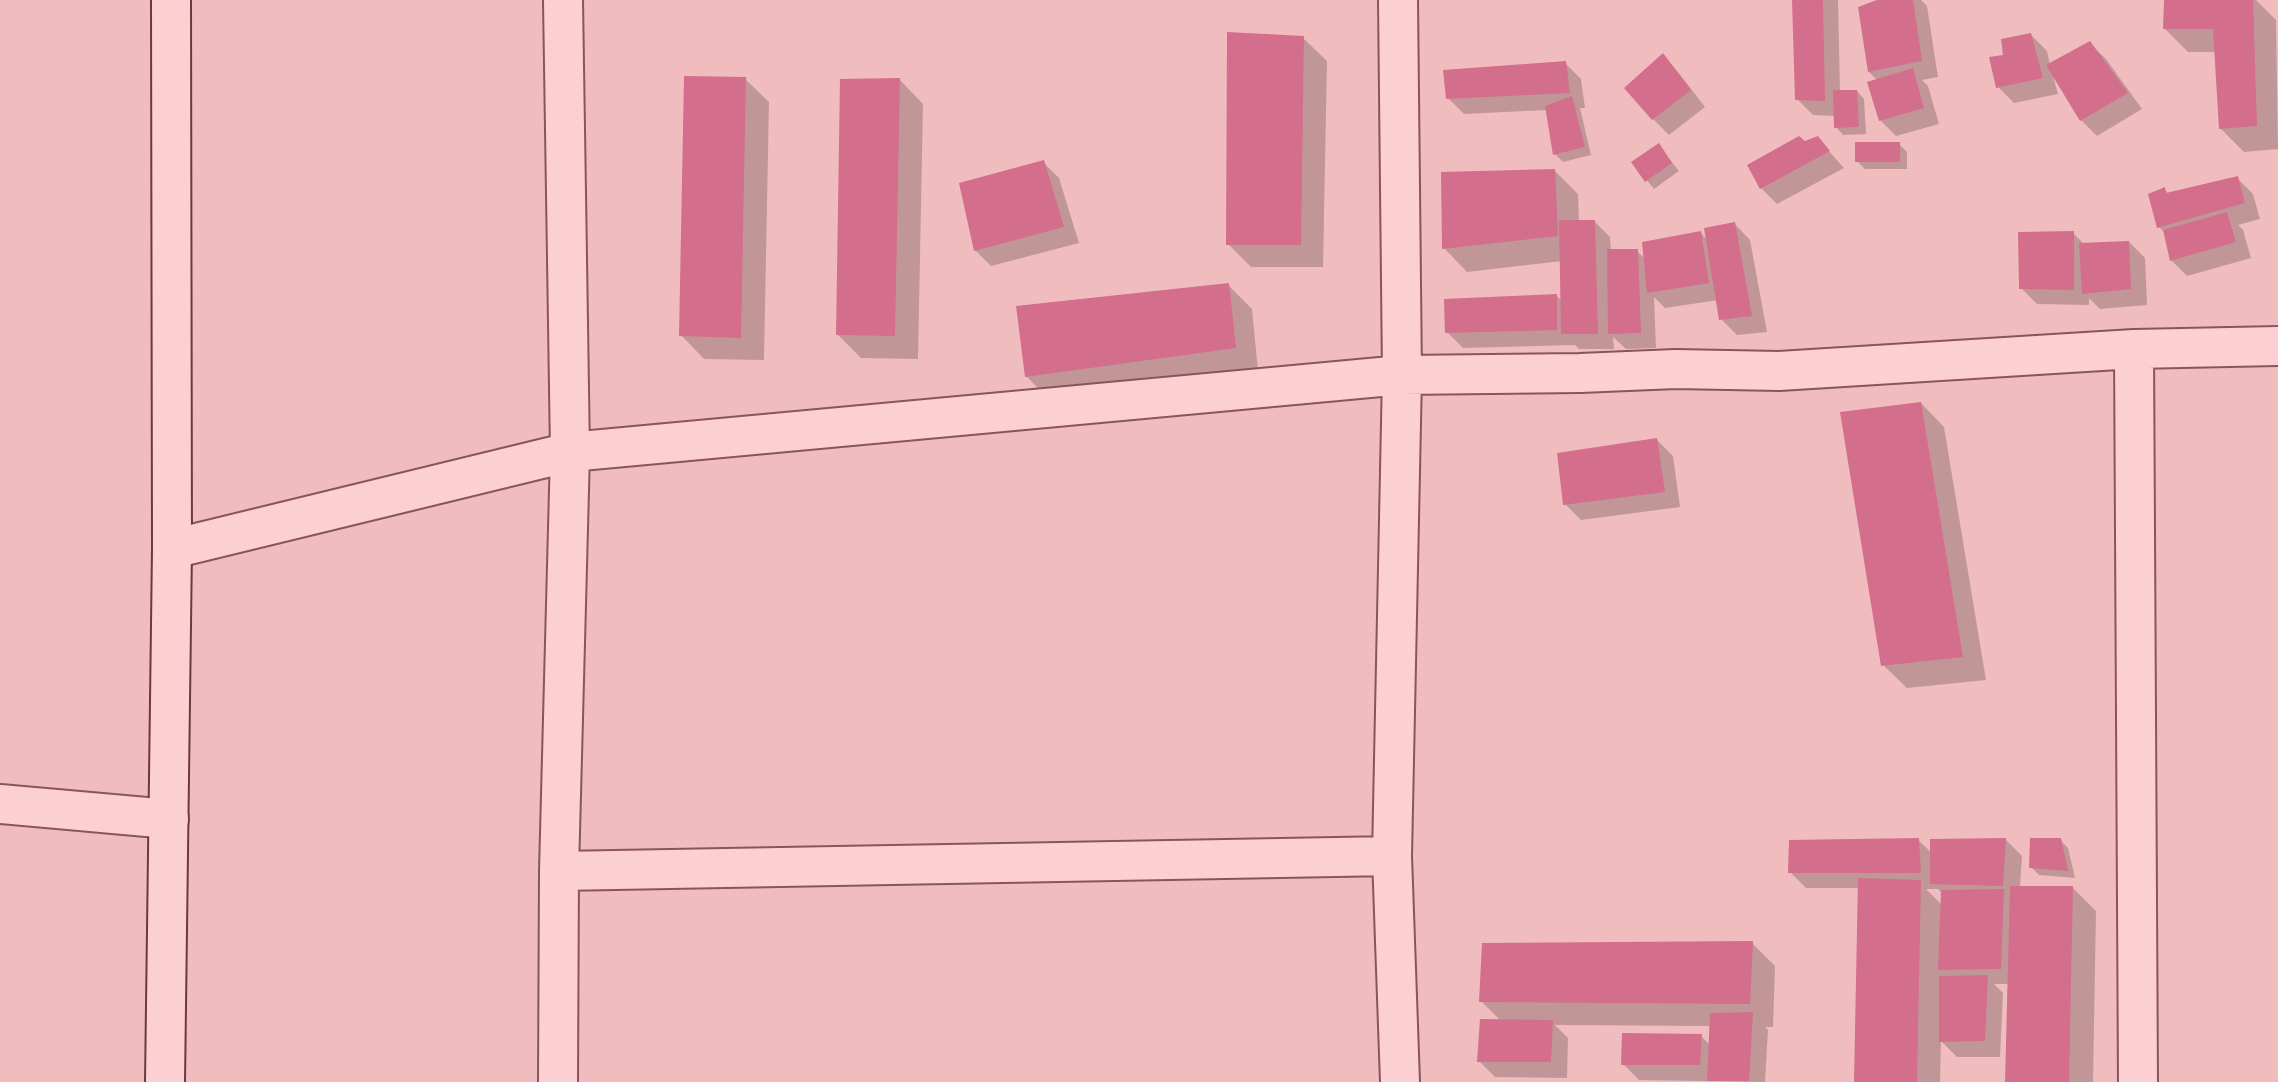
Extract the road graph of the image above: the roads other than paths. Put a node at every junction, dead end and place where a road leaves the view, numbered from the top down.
1 (171, 0) edge
2 (563, 0) edge
3 (1398, 0) edge
4 (2278, 346) edge
5 (2134, 349) junction
6 (1402, 375) junction
7 (570, 452) junction
8 (172, 549) junction
9 (0, 804) edge
10 (169, 819) junction
11 (1392, 856) junction
12 (559, 871) junction
13 (165, 1082) edge
14 (558, 1082) edge
15 (1399, 1082) edge
16 (2138, 1082) edge

1 - 8 street
2 - 7 street
3 - 6 street
4 - 5 street
5 - 6 street
5 - 16 street
6 - 7 street
6 - 11 street
7 - 8 street
7 - 12 street
8 - 10 street
9 - 10 street
10 - 13 street
11 - 12 street
11 - 15 street
12 - 14 street

